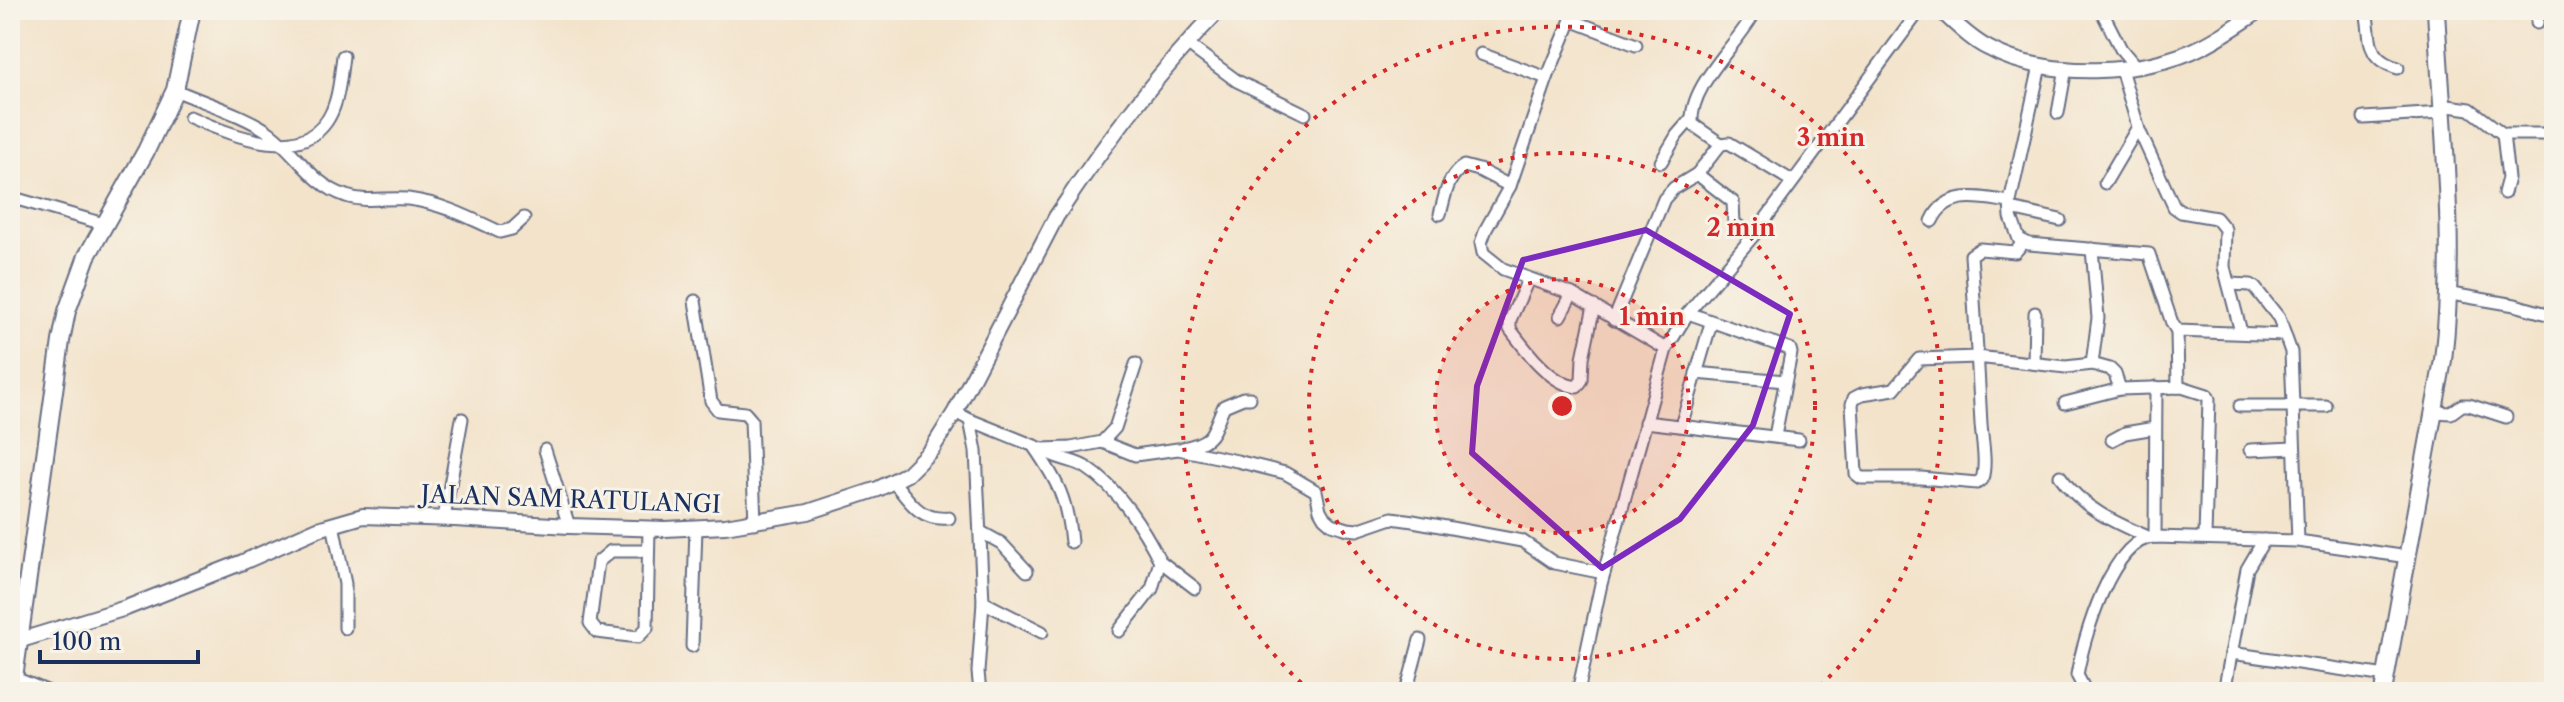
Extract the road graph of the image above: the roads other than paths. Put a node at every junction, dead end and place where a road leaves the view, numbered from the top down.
1 (192, 10) edge
2 (1219, 10) edge
3 (1756, 10) edge
4 (1920, 10) edge
5 (1940, 10) edge
6 (2101, 10) edge
7 (2366, 10) edge
8 (2436, 10) edge
9 (2539, 10) edge
10 (2258, 11) edge
11 (1573, 15) edge
12 (2537, 23) dead end
13 (1187, 44) junction
14 (1636, 45) dead end
15 (1481, 54) dead end
16 (343, 56) dead end
17 (2040, 66) junction
18 (2066, 68) junction
19 (2129, 68) junction
20 (2398, 68) dead end
21 (1547, 78) junction
22 (175, 90) junction
23 (2441, 109) junction
24 (2058, 113) dead end
25 (1305, 114) dead end
26 (190, 117) dead end
27 (2364, 118) dead end
28 (1691, 119) junction
29 (2138, 127) junction
30 (2503, 134) junction
31 (2554, 134) edge
32 (282, 142) junction
33 (1721, 144) junction
34 (1661, 162) dead end
35 (1697, 174) junction
36 (1792, 181) junction
37 (2105, 183) dead end
38 (1510, 186) junction
39 (2504, 193) dead end
40 (10, 197) edge
41 (2010, 206) junction
42 (1440, 214) dead end
43 (524, 218) dead end
44 (2060, 220) dead end
45 (1932, 221) dead end
46 (104, 224) junction
47 (1753, 236) junction
48 (2023, 243) junction
49 (2092, 249) junction
50 (1528, 280) junction
51 (2229, 284) junction
52 (1572, 294) junction
53 (2451, 294) junction
54 (695, 301) dead end
55 (1594, 306) junction
56 (1688, 313) junction
57 (2035, 313) dead end
58 (1560, 316) dead end
59 (2554, 316) edge
60 (1614, 320) junction
61 (1711, 323) junction
62 (2177, 331) junction
63 (2241, 332) junction
64 (2285, 335) junction
65 (1666, 349) junction
66 (1977, 357) junction
67 (2034, 363) junction
68 (1136, 364) dead end
69 (2092, 364) junction
70 (1696, 373) junction
71 (1785, 381) junction
72 (2156, 387) junction
73 (2178, 387) junction
74 (2120, 389) junction
75 (1250, 398) dead end
76 (2065, 403) dead end
77 (2240, 406) dead end
78 (2326, 406) dead end
79 (2293, 408) junction
80 (955, 412) junction
81 (2434, 412) junction
82 (2506, 417) dead end
83 (462, 419) dead end
84 (970, 420) junction
85 (1645, 422) junction
86 (1681, 426) junction
87 (2155, 428) junction
88 (1775, 436) junction
89 (1799, 440) dead end
90 (2112, 440) dead end
91 (1102, 442) junction
92 (1036, 446) junction
93 (2294, 448) junction
94 (1178, 449) junction
95 (545, 450) dead end
96 (2250, 450) dead end
97 (2060, 476) dead end
98 (893, 481) junction
99 (444, 518) junction
100 (949, 518) dead end
101 (755, 523) junction
102 (333, 524) junction
103 (569, 526) junction
104 (649, 528) junction
105 (696, 528) junction
106 (981, 532) junction
107 (2152, 537) junction
108 (2205, 537) junction
109 (2264, 540) junction
110 (2298, 541) junction
111 (1071, 542) dead end
112 (648, 551) junction
113 (2408, 557) junction
114 (1160, 561) junction
115 (1027, 571) dead end
116 (1604, 573) junction
117 (1195, 588) dead end
118 (983, 602) junction
119 (345, 628) dead end
120 (1119, 631) dead end
121 (1042, 632) dead end
122 (1420, 640) dead end
123 (15, 643) edge
124 (692, 646) dead end
125 (2231, 653) junction
126 (978, 672) junction
127 (14, 685) edge
128 (2384, 688) edge
129 (49, 692) edge
130 (968, 692) edge
131 (980, 692) edge
132 (1406, 692) edge
133 (1578, 692) edge
134 (2085, 692) edge
135 (2224, 692) edge

1 - 22 main road
2 - 13 street, JALAN SAM RATULANGI
3 - 28 street
4 - 36 street
5 - 17 street
6 - 19 street
7 - 20 street
8 - 23 main road
9 - 12 street
10 - 19 street
11 - 14 street
11 - 21 street
13 - 25 street
13 - 80 street, JALAN SAM RATULANGI
15 - 21 street
16 - 32 street
17 - 18 street
17 - 41 street
18 - 19 street
18 - 24 street
19 - 29 street
21 - 38 street
22 - 32 street
22 - 46 main road
23 - 27 street
23 - 30 street
23 - 53 main road
26 - 32 street
28 - 33 street
28 - 34 street
29 - 37 street
29 - 51 street
30 - 31 street
30 - 39 street
32 - 43 street
33 - 35 street
33 - 36 street
35 - 47 street
35 - 60 street
36 - 47 street
38 - 42 street
38 - 50 street
40 - 46 street
41 - 44 street
41 - 45 street
41 - 48 street
46 - 123 main road
47 - 56 street
48 - 49 street
48 - 66 street
49 - 62 street
49 - 69 street
50 - 52 street
50 - 55 street
51 - 63 street
51 - 64 street
52 - 55 street
52 - 58 street
53 - 59 street
53 - 81 main road
54 - 101 street
55 - 60 street
56 - 61 street
56 - 65 street
57 - 67 street
60 - 65 street
61 - 70 street
61 - 71 street
62 - 63 street
62 - 73 street
63 - 64 street
64 - 79 street
65 - 85 street
66 - 66 street
66 - 67 street
67 - 69 street
68 - 91 street
69 - 74 street
70 - 71 street
70 - 86 street
71 - 88 street
72 - 73 street
72 - 74 street
72 - 87 street
73 - 108 street
74 - 76 street
75 - 94 street
77 - 79 street
78 - 79 street
79 - 93 street
80 - 84 street
80 - 98 street, JALAN SAM RATULANGI
81 - 82 street
81 - 113 main road
83 - 99 street
84 - 92 street
84 - 106 street
85 - 86 street
85 - 116 street
86 - 88 street
87 - 90 street
87 - 107 street
88 - 89 street
91 - 92 street
91 - 94 street
92 - 111 street
92 - 114 street
93 - 96 street
93 - 110 street
94 - 116 street
95 - 103 street
97 - 107 street
98 - 100 street
98 - 101 street, JALAN SAM RATULANGI
99 - 102 street, JALAN SAM RATULANGI
99 - 103 street, JALAN SAM RATULANGI
101 - 105 street, JALAN SAM RATULANGI
102 - 119 street
102 - 123 street, JALAN SAM RATULANGI
103 - 104 street, JALAN SAM RATULANGI
104 - 105 street, JALAN SAM RATULANGI
104 - 112 street
105 - 124 street
106 - 115 street
106 - 118 street
107 - 108 street
107 - 134 street
108 - 109 street
109 - 110 street
109 - 125 street
110 - 113 street
112 - 112 street
113 - 128 main road
114 - 117 street
114 - 120 street
116 - 133 street
118 - 121 street
118 - 126 street
122 - 132 street
123 - 127 main road
125 - 128 street
125 - 135 street
126 - 130 street
126 - 131 street
127 - 129 street

